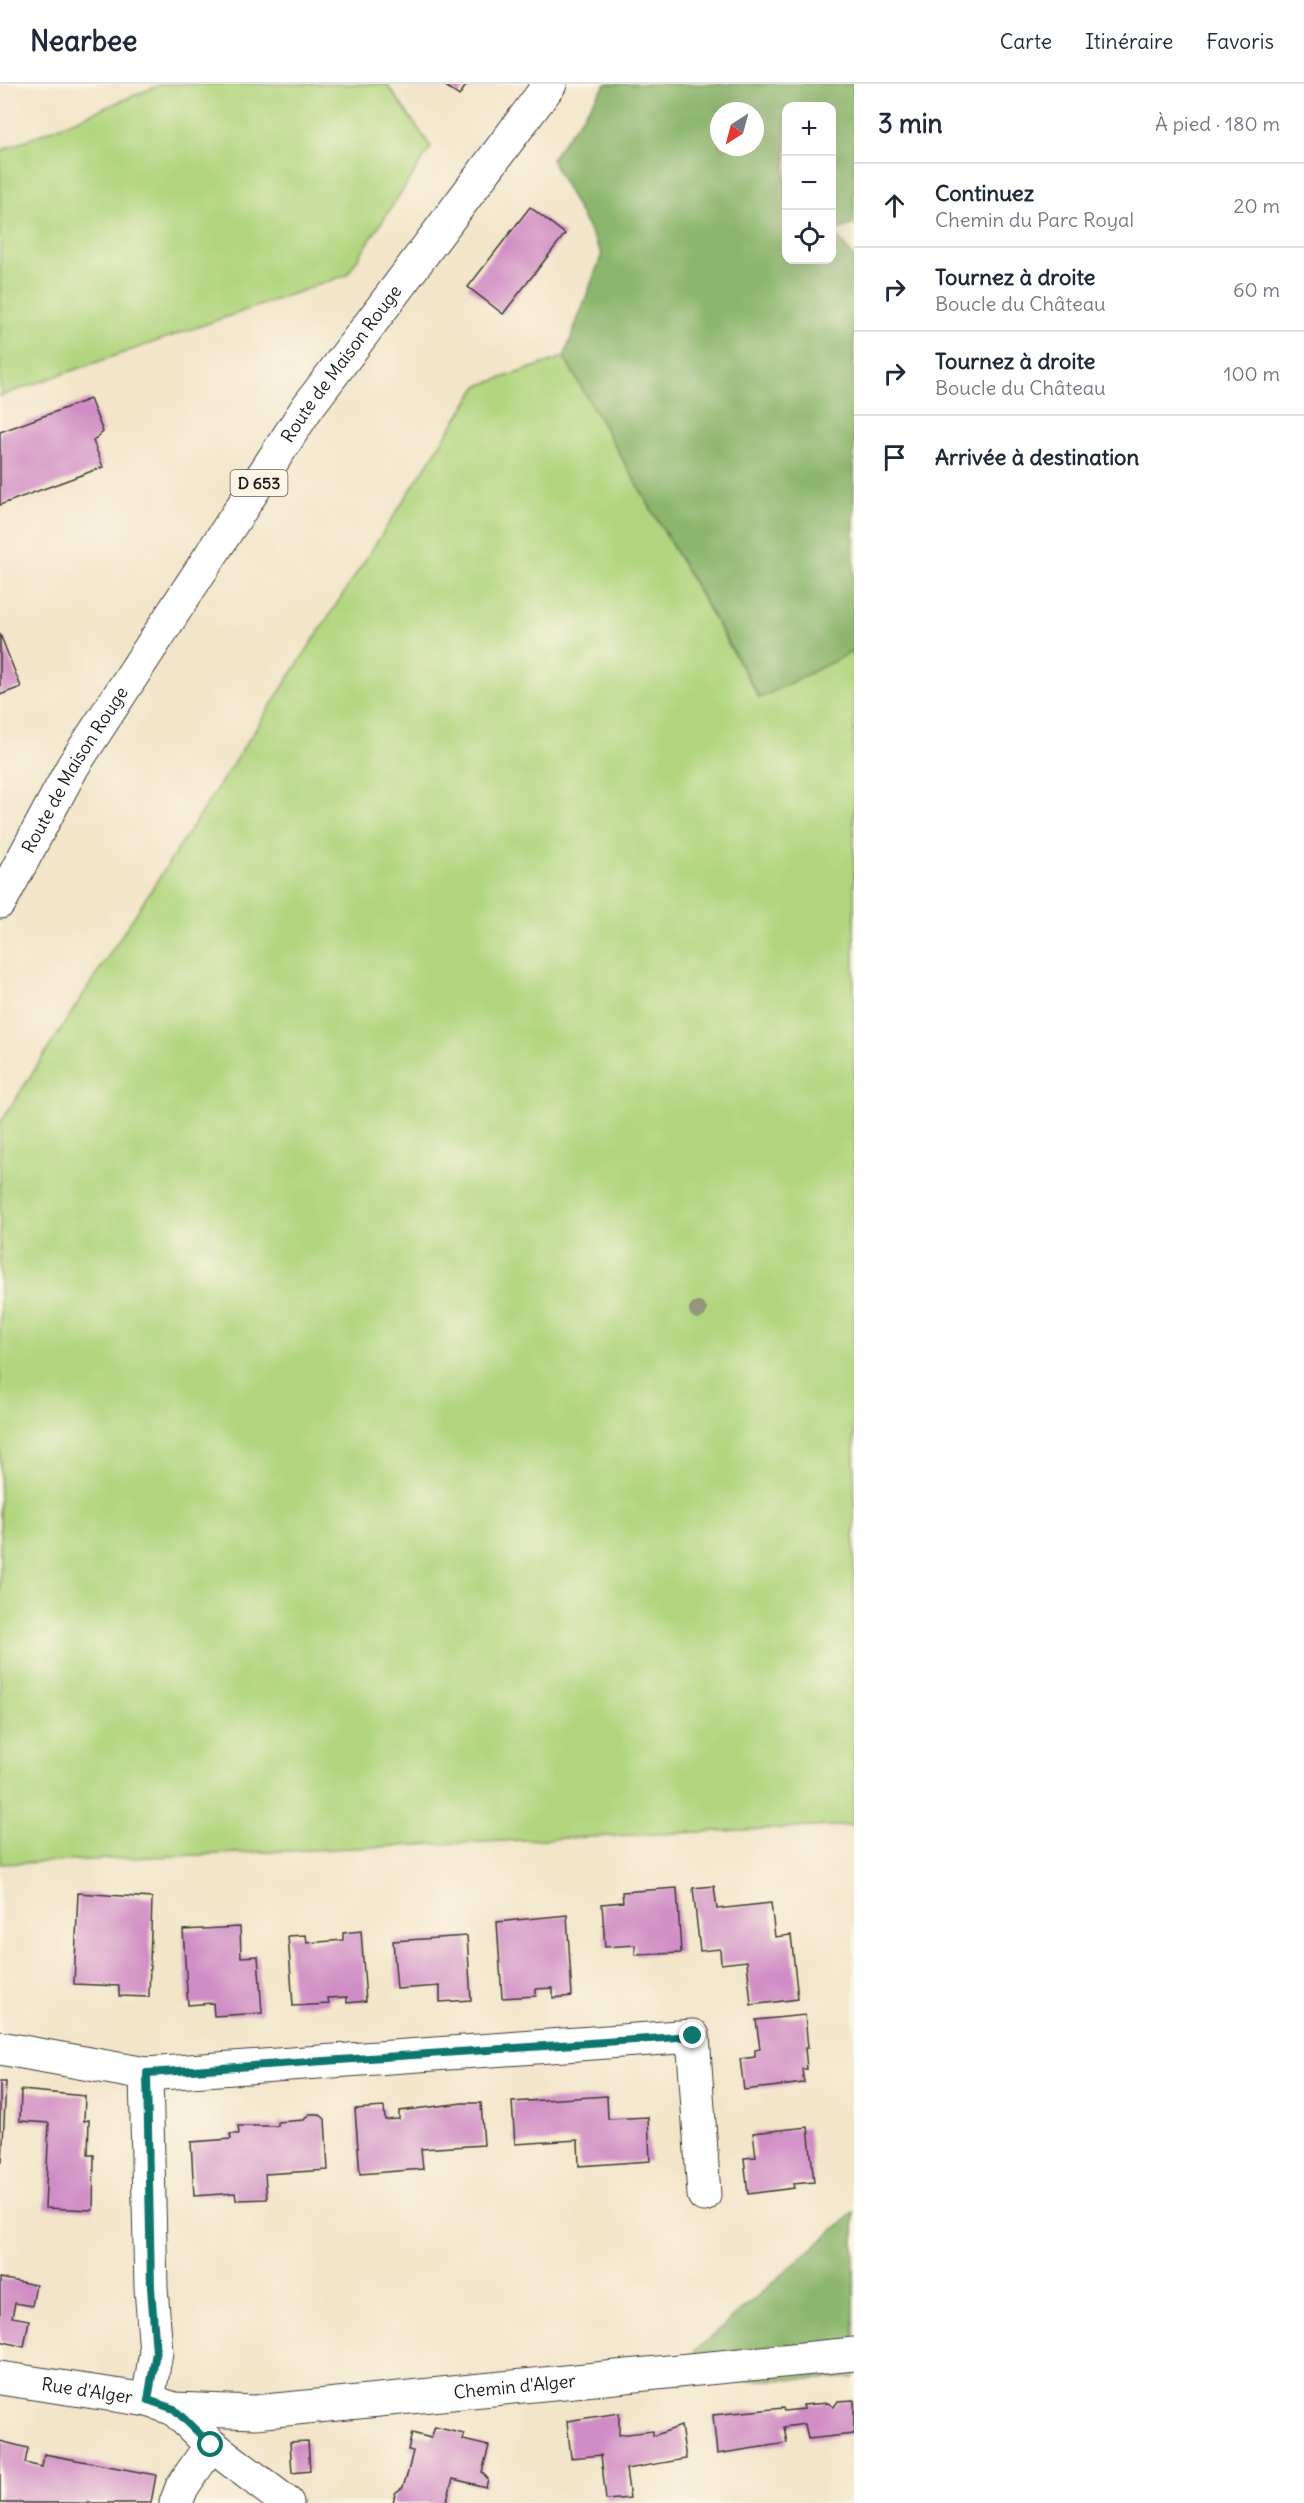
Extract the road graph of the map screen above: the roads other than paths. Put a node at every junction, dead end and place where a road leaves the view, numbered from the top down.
1 (550, 84) edge
2 (0, 902) edge
3 (0, 2048) edge
4 (147, 2073) junction
5 (704, 2195) dead end
6 (854, 2354) edge
7 (0, 2379) edge
8 (161, 2405) junction
9 (211, 2445) junction
10 (176, 2503) edge
11 (287, 2503) edge

1 - 2 street, Route de Maison Rouge / D 653
3 - 4 street
4 - 5 street
4 - 8 street
6 - 8 street, Chemin d'Alger
7 - 8 street, Rue d'Alger
8 - 9 street
9 - 10 street
9 - 11 street

